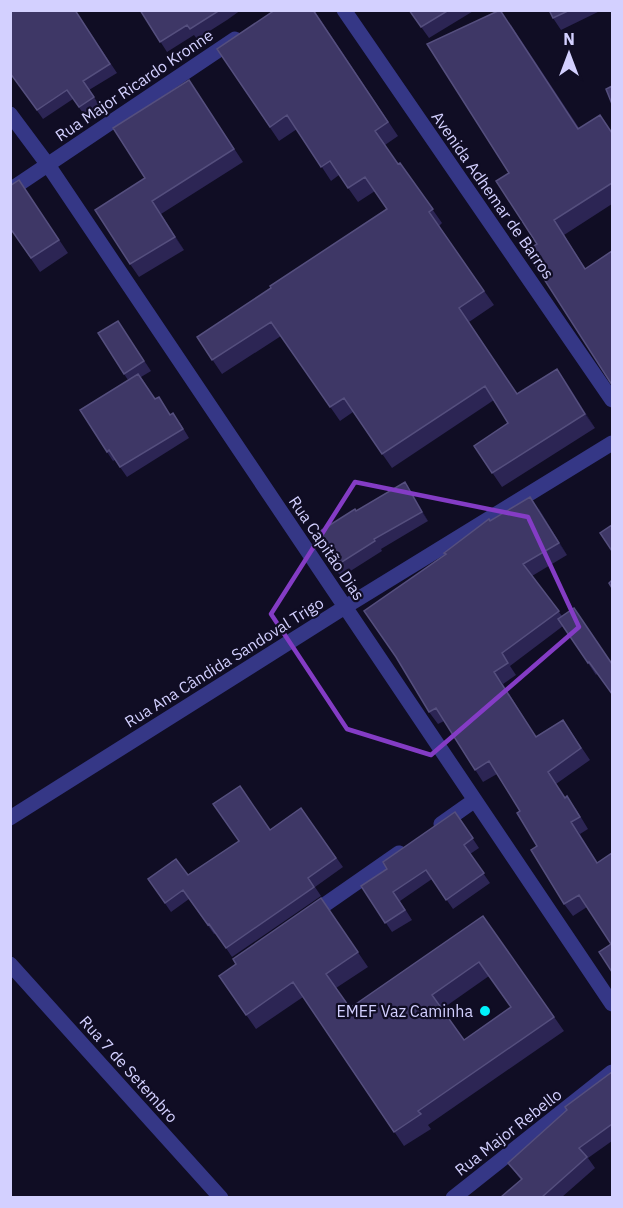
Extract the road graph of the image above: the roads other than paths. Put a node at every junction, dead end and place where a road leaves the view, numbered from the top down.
1 (344, 10) edge
2 (249, 30) edge
3 (10, 114) edge
4 (48, 165) junction
5 (10, 190) edge
6 (612, 400) edge
7 (612, 443) edge
8 (345, 607) junction
9 (475, 800) junction
10 (10, 818) edge
11 (428, 833) edge
12 (408, 846) edge
13 (294, 926) edge
14 (10, 964) edge
15 (612, 1004) edge
16 (612, 1072) edge
17 (221, 1197) edge
18 (453, 1197) edge

1 - 6 street, Avenida Adhemar de Barros
2 - 4 street, Rua Major Ricardo Kronne
3 - 4 street, Rua Capitão Dias
4 - 5 street, Rua Major Ricardo Kronne
4 - 8 street, Rua Capitão Dias
7 - 8 street, Rua Ana Cândida Sandoval Trigo
8 - 9 street, Rua Capitão Dias
8 - 10 street, Rua Ana Cândida Sandoval Trigo
9 - 11 street
9 - 15 street, Rua Capitão Dias
12 - 13 street
14 - 17 street, Rua 7 de Setembro
16 - 18 street, Rua Major Rebello

